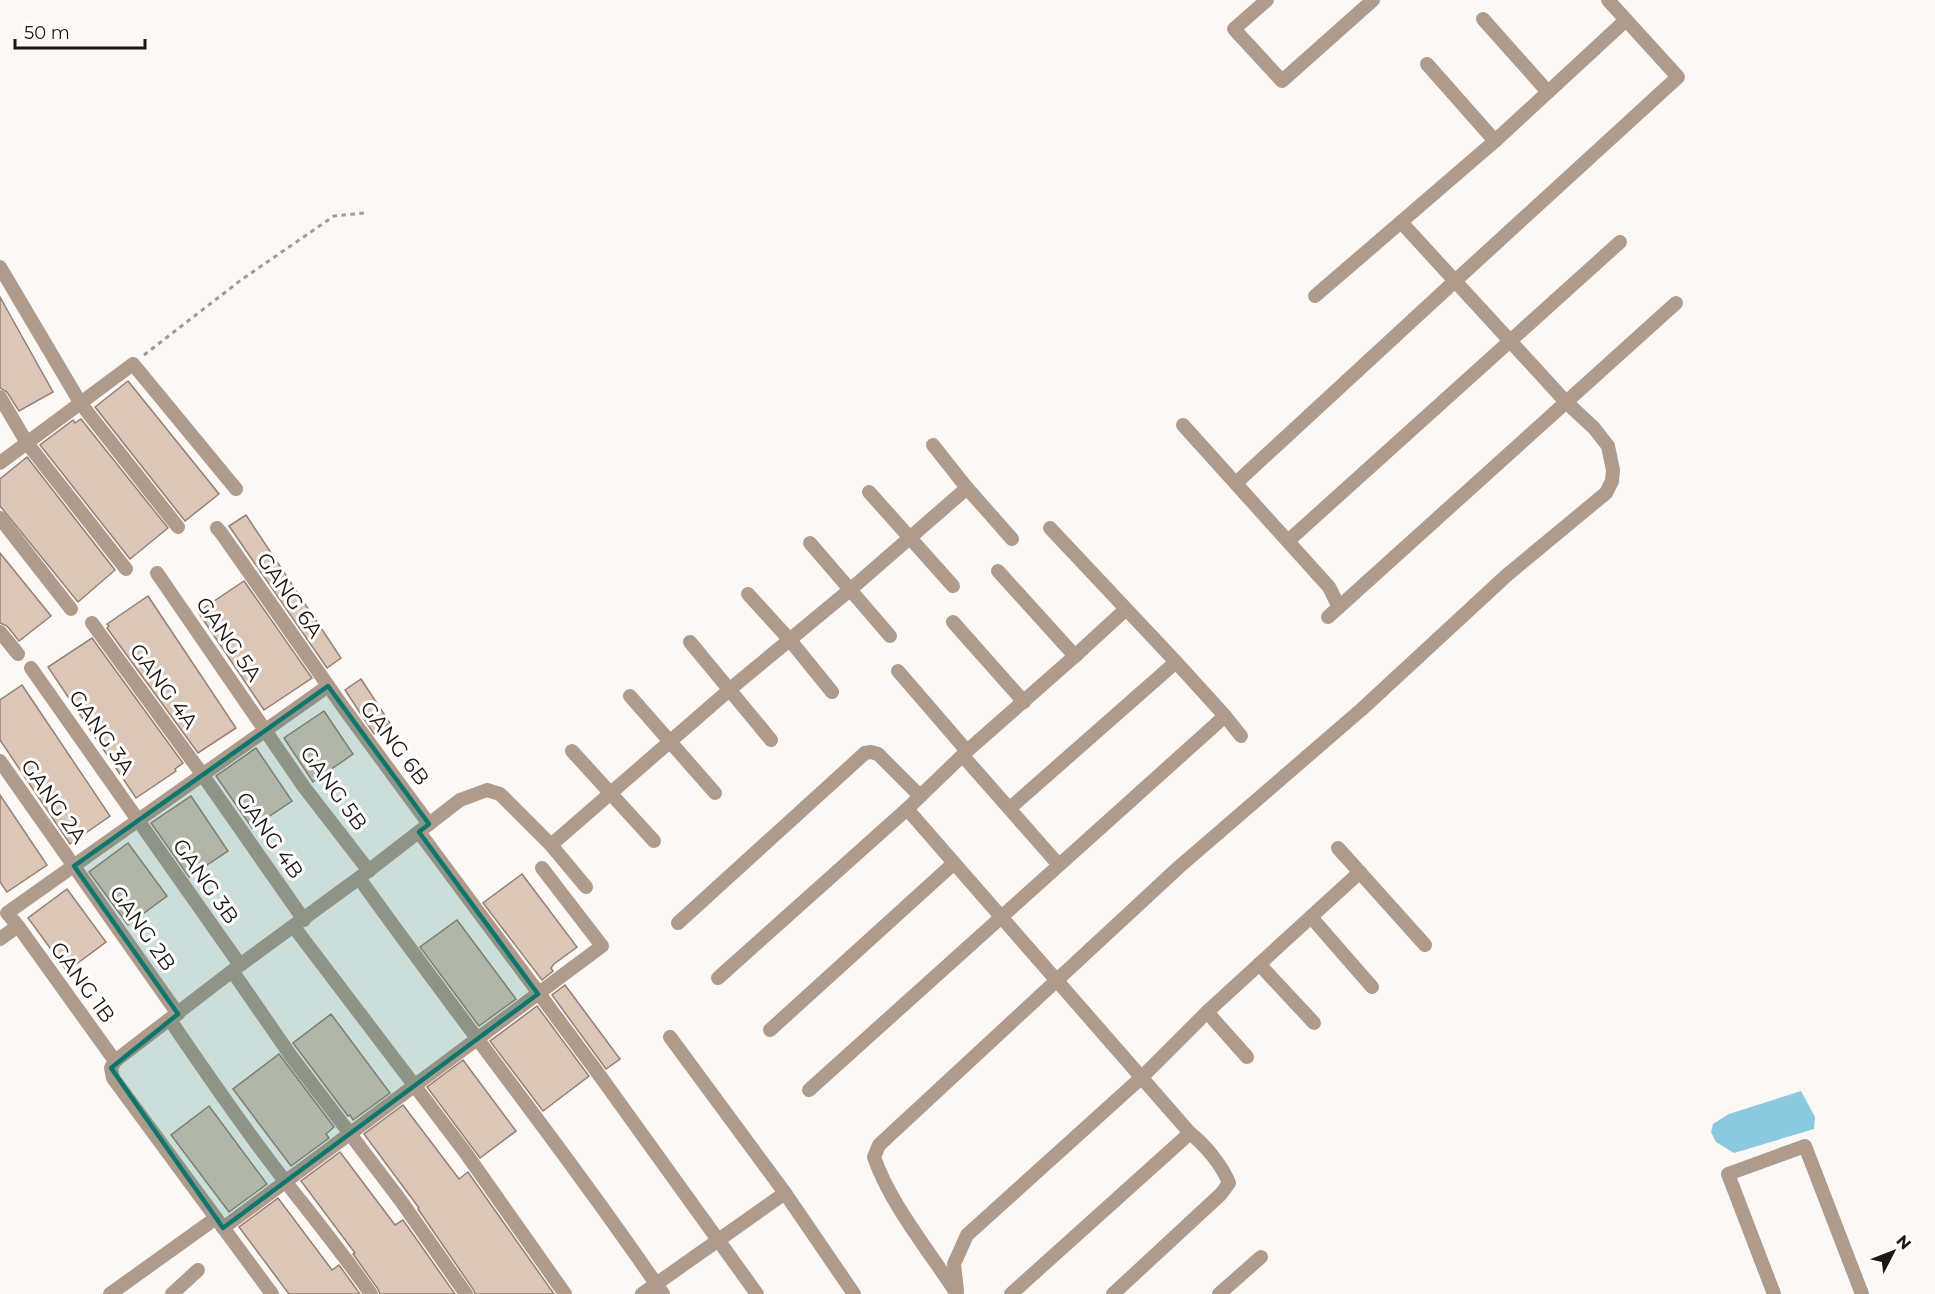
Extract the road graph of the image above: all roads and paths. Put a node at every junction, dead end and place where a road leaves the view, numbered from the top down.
1 (1267, 0) edge
2 (1373, 0) edge
3 (1608, 0) edge
4 (1483, 20) dead end
5 (1626, 20) junction
6 (1427, 64) dead end
7 (1548, 92) junction
8 (1495, 141) junction
9 (364, 213) dead end
10 (1401, 222) junction
11 (1620, 242) dead end
12 (0, 267) edge
13 (1455, 281) junction
14 (1315, 296) dead end
15 (1676, 303) dead end
16 (1510, 341) junction
17 (133, 364) junction
18 (0, 397) edge
19 (1566, 402) junction
20 (81, 404) junction
21 (1184, 425) dead end
22 (27, 443) junction
23 (933, 445) dead end
24 (0, 463) edge
25 (1236, 483) junction
26 (967, 488) junction
27 (236, 489) dead end
28 (869, 492) dead end
29 (0, 518) edge
30 (178, 527) dead end
31 (217, 528) dead end
32 (1050, 528) dead end
33 (910, 538) junction
34 (1012, 539) dead end
35 (1288, 541) junction
36 (810, 543) dead end
37 (126, 569) dead end
38 (998, 572) dead end
39 (157, 573) dead end
40 (953, 586) dead end
41 (851, 589) junction
42 (748, 594) dead end
43 (71, 609) dead end
44 (1125, 610) junction
45 (953, 622) dead end
46 (92, 623) dead end
47 (0, 632) edge
48 (890, 636) dead end
49 (789, 639) junction
50 (690, 642) dead end
51 (18, 654) dead end
52 (1076, 656) junction
53 (1176, 662) junction
54 (31, 668) dead end
55 (898, 671) dead end
56 (328, 686) junction
57 (729, 690) junction
58 (832, 692) dead end
59 (630, 696) dead end
60 (1024, 702) junction
61 (1225, 716) junction
62 (266, 729) junction
63 (1241, 736) dead end
64 (771, 741) dead end
65 (669, 742) junction
66 (572, 751) dead end
67 (965, 754) junction
68 (0, 761) edge
69 (202, 774) junction
70 (715, 793) dead end
71 (610, 794) junction
72 (920, 796) junction
73 (1010, 808) junction
74 (907, 809) junction
75 (138, 820) junction
76 (424, 828) junction
77 (654, 842) dead end
78 (551, 845) junction
79 (1338, 848) dead end
80 (953, 864) junction
81 (1058, 864) junction
82 (74, 866) junction
83 (542, 868) dead end
84 (1360, 872) junction
85 (364, 874) junction
86 (586, 887) dead end
87 (4, 908) edge
88 (1311, 916) junction
89 (1000, 917) junction
90 (299, 923) junction
91 (678, 923) dead end
92 (18, 927) junction
93 (0, 939) edge
94 (1425, 945) dead end
95 (1259, 964) junction
96 (236, 968) junction
97 (718, 978) dead end
98 (1057, 980) junction
99 (1372, 987) dead end
100 (538, 994) junction
101 (1207, 1012) junction
102 (174, 1017) junction
103 (1314, 1023) dead end
104 (770, 1030) dead end
105 (670, 1037) dead end
106 (476, 1040) junction
107 (1246, 1057) dead end
108 (115, 1061) junction
109 (1142, 1077) junction
110 (414, 1086) junction
111 (809, 1090) dead end
112 (1190, 1133) junction
113 (348, 1134) junction
114 (285, 1180) junction
115 (785, 1193) junction
116 (220, 1223) junction
117 (719, 1240) junction
118 (1261, 1257) dead end
119 (198, 1270) dead end
120 (660, 1289) edge
121 (110, 1294) edge
122 (172, 1294) edge
123 (272, 1294) edge
124 (371, 1294) edge
125 (466, 1294) edge
126 (565, 1294) edge
127 (642, 1294) edge
128 (757, 1294) edge
129 (854, 1294) edge
130 (957, 1294) edge
131 (1011, 1294) edge
132 (1113, 1294) edge
133 (1219, 1294) edge
134 (1774, 1294) edge
135 (1862, 1294) edge

1 - 2 street
3 - 5 street
4 - 7 street
5 - 7 street
5 - 13 street
6 - 8 street
7 - 8 street
8 - 10 street
9 - 17 path
10 - 13 street
10 - 14 street
11 - 16 street
12 - 20 street
13 - 16 street
13 - 25 street
15 - 19 street
16 - 19 street
16 - 35 street
17 - 20 street
17 - 27 street
18 - 22 street
19 - 35 street
19 - 98 street
20 - 22 street
20 - 30 street
21 - 25 street
22 - 24 street
22 - 37 street
23 - 26 street
25 - 35 street
26 - 33 street
26 - 34 street
28 - 33 street
29 - 43 street
31 - 56 street, GANG 6A
32 - 44 street
33 - 40 street
33 - 41 street
36 - 41 street
38 - 52 street
39 - 62 street, GANG 5A
41 - 48 street
41 - 49 street
42 - 49 street
44 - 52 street
44 - 53 street
45 - 60 street
46 - 69 street, GANG 4A
47 - 51 street
49 - 57 street
49 - 58 street
50 - 57 street
52 - 60 street
53 - 61 street
53 - 73 street
54 - 75 street, GANG 3A
55 - 67 street
56 - 62 street
56 - 76 street, GANG 6B
57 - 64 street
57 - 65 street
59 - 65 street
60 - 67 street
61 - 63 street
61 - 81 street
62 - 69 street
62 - 85 street, GANG 5B
65 - 70 street
65 - 71 street
66 - 71 street
67 - 72 street
67 - 73 street
68 - 82 street, GANG 2A
69 - 75 street
69 - 90 street, GANG 4B
71 - 77 street
71 - 78 street
72 - 74 street
72 - 91 street
73 - 81 street
74 - 80 street
74 - 97 street
75 - 82 street
75 - 96 street, GANG 3B
76 - 78 street
76 - 85 street
76 - 100 street, GANG 6B
78 - 86 street
79 - 84 street
80 - 89 street
80 - 104 street
81 - 89 street
82 - 87 street
82 - 102 street, GANG 2B
83 - 100 street
84 - 88 street
84 - 94 street
85 - 90 street
85 - 106 street, GANG 5B
87 - 92 street, GANG 1B
88 - 95 street
88 - 99 street
89 - 98 street
89 - 111 street
90 - 96 street
90 - 110 street, GANG 4B
92 - 93 street
92 - 108 street, GANG 1B
95 - 101 street
95 - 103 street
96 - 102 street
96 - 113 street, GANG 3B
98 - 109 street
98 - 130 street
100 - 106 street
100 - 117 street, GANG 6B
101 - 107 street
101 - 109 street
102 - 108 street
102 - 114 street, GANG 2B
105 - 115 street
106 - 110 street
106 - 120 street, GANG 5B
108 - 116 street
109 - 112 street
109 - 130 street
110 - 113 street
110 - 126 street, GANG 4B
112 - 131 street
112 - 132 street
113 - 114 street
113 - 125 street, GANG 3B
114 - 116 street
114 - 124 street, GANG 2B
115 - 117 street
115 - 129 street
116 - 121 street
116 - 123 street
117 - 120 street
117 - 128 street, GANG 6B
118 - 133 street
119 - 122 street
120 - 127 street
134 - 135 street

